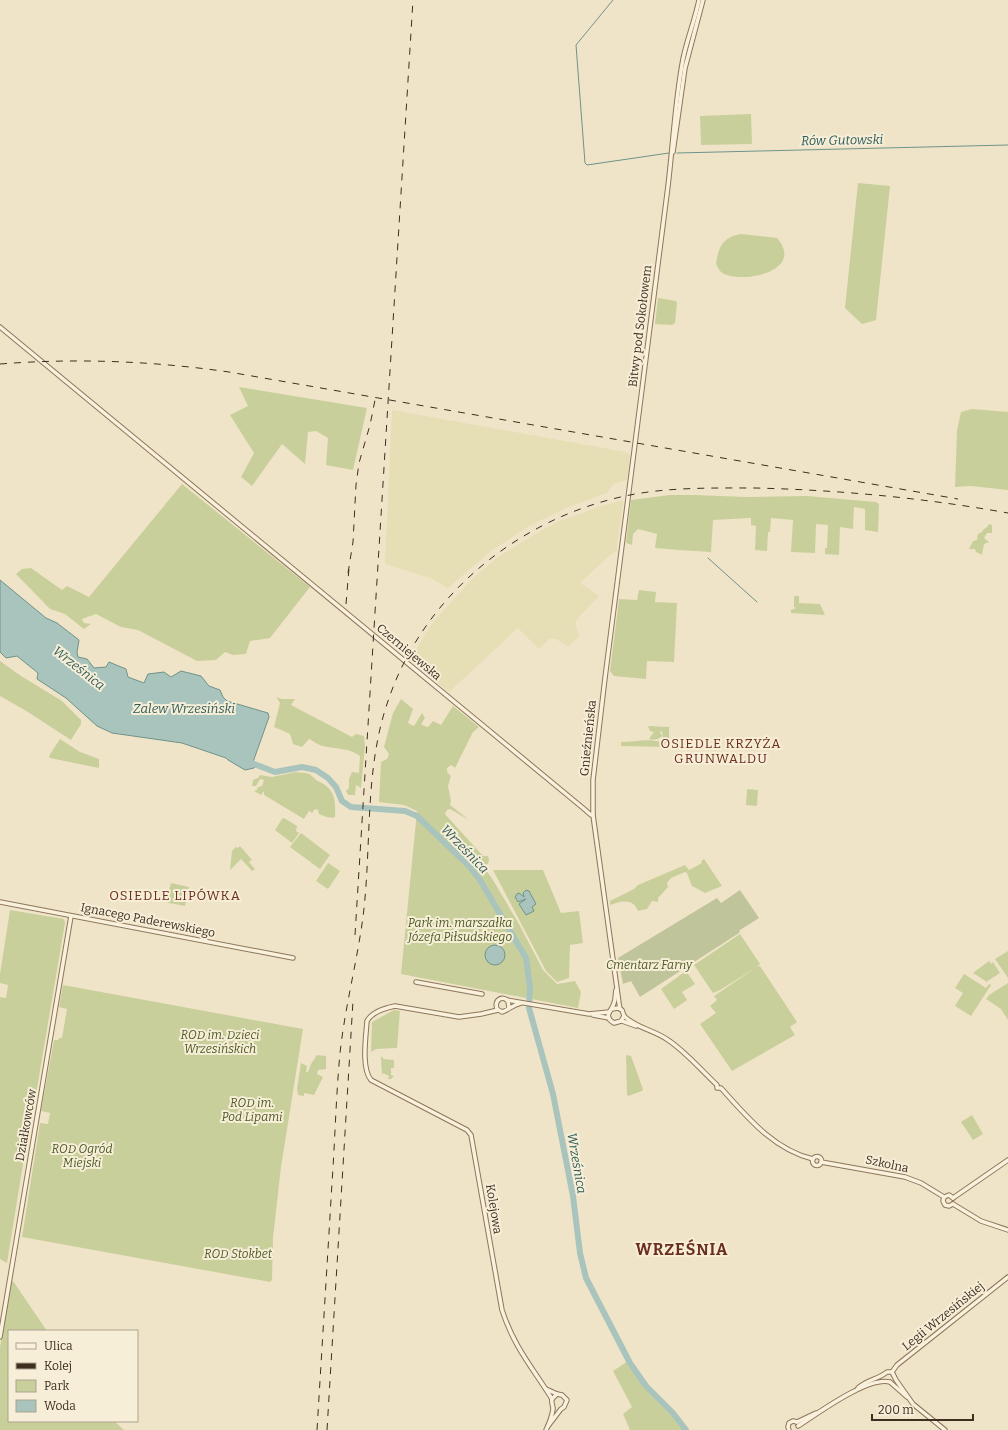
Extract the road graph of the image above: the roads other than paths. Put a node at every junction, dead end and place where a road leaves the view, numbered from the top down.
1 (699, 0) edge
2 (703, 0) edge
3 (671, 159) junction
4 (0, 327) edge
5 (629, 495) joint
6 (593, 814) junction
7 (0, 902) edge
8 (71, 916) junction
9 (293, 958) dead end
10 (416, 982) dead end
11 (616, 982) junction
12 (482, 994) dead end
13 (507, 1000) junction
14 (524, 1002) junction
15 (496, 1005) junction
16 (509, 1008) junction
17 (620, 1009) junction
18 (498, 1010) junction
19 (610, 1010) junction
20 (485, 1014) junction
21 (590, 1014) junction
22 (624, 1016) junction
23 (609, 1018) junction
24 (622, 1021) junction
25 (641, 1027) junction
26 (1008, 1160) edge
27 (944, 1197) junction
28 (954, 1198) junction
29 (953, 1204) junction
30 (1008, 1230) edge
31 (1008, 1277) edge
32 (0, 1337) edge
33 (892, 1372) junction
34 (884, 1375) junction
35 (894, 1376) junction
36 (888, 1381) junction
37 (546, 1389) junction
38 (853, 1392) junction
39 (557, 1394) junction
40 (907, 1397) junction
41 (552, 1399) junction
42 (553, 1406) junction
43 (560, 1409) junction
44 (548, 1426) junction
45 (797, 1426) edge
46 (546, 1430) edge
47 (788, 1430) edge
48 (945, 1430) edge

1 - 3 street, Bitwy pod Sokołowem
2 - 3 street, Bitwy pod Sokołowem
3 - 5 street, Bitwy pod Sokołowem
4 - 6 street, Czerniejewska
5 - 6 street, Gnieźnieńska
6 - 11 street, Gnieźnieńska
7 - 8 street, Ignacego Paderewskiego
8 - 9 street, Ignacego Paderewskiego
8 - 32 street, Działkowców
10 - 12 street
11 - 17 street, Gnieźnieńska
11 - 19 street, Gnieźnieńska
13 - 14 street
13 - 15 street
13 - 16 street
14 - 16 street
14 - 21 street
15 - 18 street
15 - 20 street
16 - 18 street
17 - 19 street
17 - 22 street
18 - 20 street
19 - 21 street
19 - 23 street
20 - 37 street, Kolejowa
21 - 23 street
22 - 24 street
22 - 25 street
23 - 24 street
24 - 25 street
25 - 27 street, Szkolna
26 - 28 street
27 - 28 street
27 - 29 street
28 - 29 street
29 - 30 street
31 - 33 street, Legii Wrzesińskiej
33 - 34 street
33 - 35 street
34 - 36 street
34 - 38 street
35 - 36 street
35 - 40 street
36 - 38 street
36 - 40 street
37 - 39 street
37 - 41 street, Kolejowa
38 - 45 street
39 - 41 street
39 - 43 street
40 - 48 street
41 - 42 street
42 - 43 street
42 - 44 street
43 - 44 street
44 - 46 street
45 - 47 street

